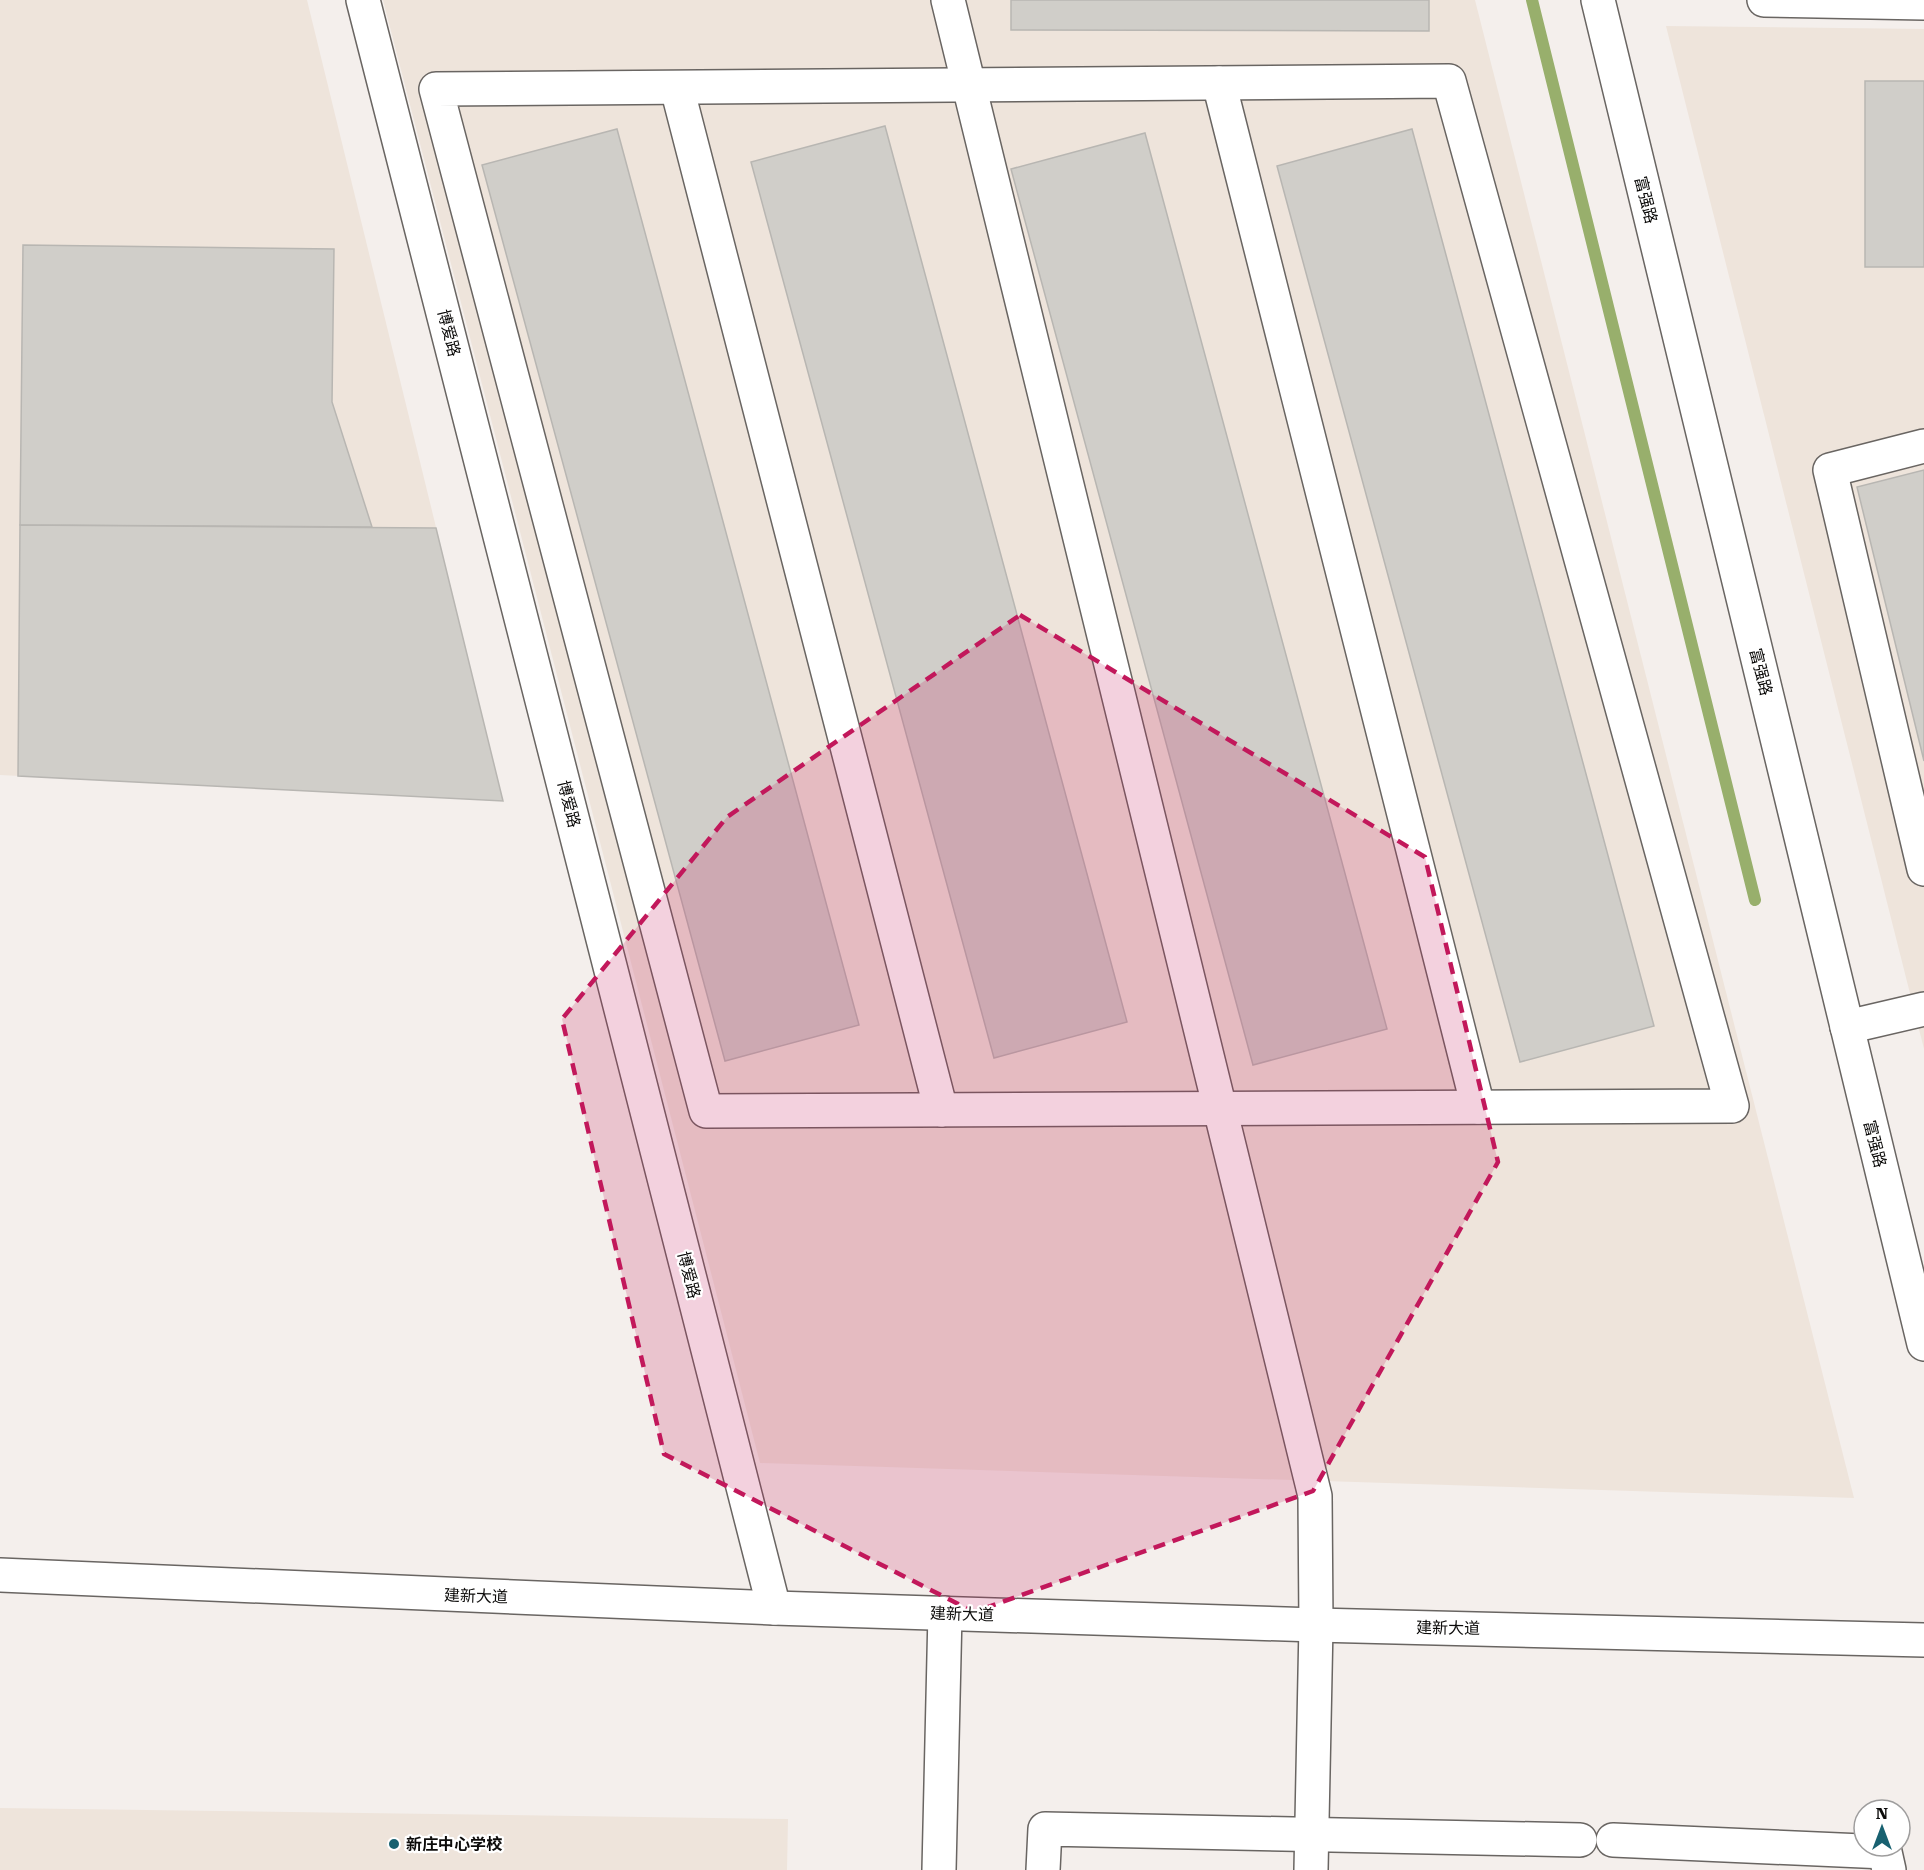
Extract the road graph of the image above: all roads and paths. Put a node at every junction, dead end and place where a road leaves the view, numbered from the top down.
1 (363, 0) edge
2 (948, 0) edge
3 (1598, 0) edge
4 (1764, 0) edge
5 (1924, 3) edge
6 (1219, 83) junction
7 (969, 85) junction
8 (676, 88) junction
9 (1924, 446) edge
10 (1924, 869) edge
11 (1924, 1009) edge
12 (1847, 1026) junction
13 (1478, 1107) junction
14 (1220, 1108) junction
15 (941, 1110) junction
16 (1924, 1344) edge
17 (0, 1575) edge
18 (774, 1608) junction
19 (945, 1613) junction
20 (1316, 1625) junction
21 (1924, 1640) edge
22 (1312, 1834) junction
23 (1580, 1840) dead end
24 (1613, 1840) dead end
25 (939, 1870) edge
26 (1043, 1870) edge
27 (1311, 1870) edge
28 (1889, 1870) edge

1 - 18 street, 博爱路
2 - 7 street
3 - 12 street, 富强路
4 - 5 street
6 - 7 street
6 - 13 street
6 - 13 street
7 - 8 street
7 - 14 street
8 - 15 street
8 - 15 street
9 - 10 street
11 - 12 street
12 - 16 street, 富强路
13 - 14 street
14 - 15 street
14 - 20 street
17 - 18 street, 建新大道
18 - 19 street, 建新大道
19 - 20 street, 建新大道
19 - 25 street
20 - 21 street, 建新大道
20 - 22 street
22 - 23 street
22 - 26 street
22 - 27 street
24 - 28 street

